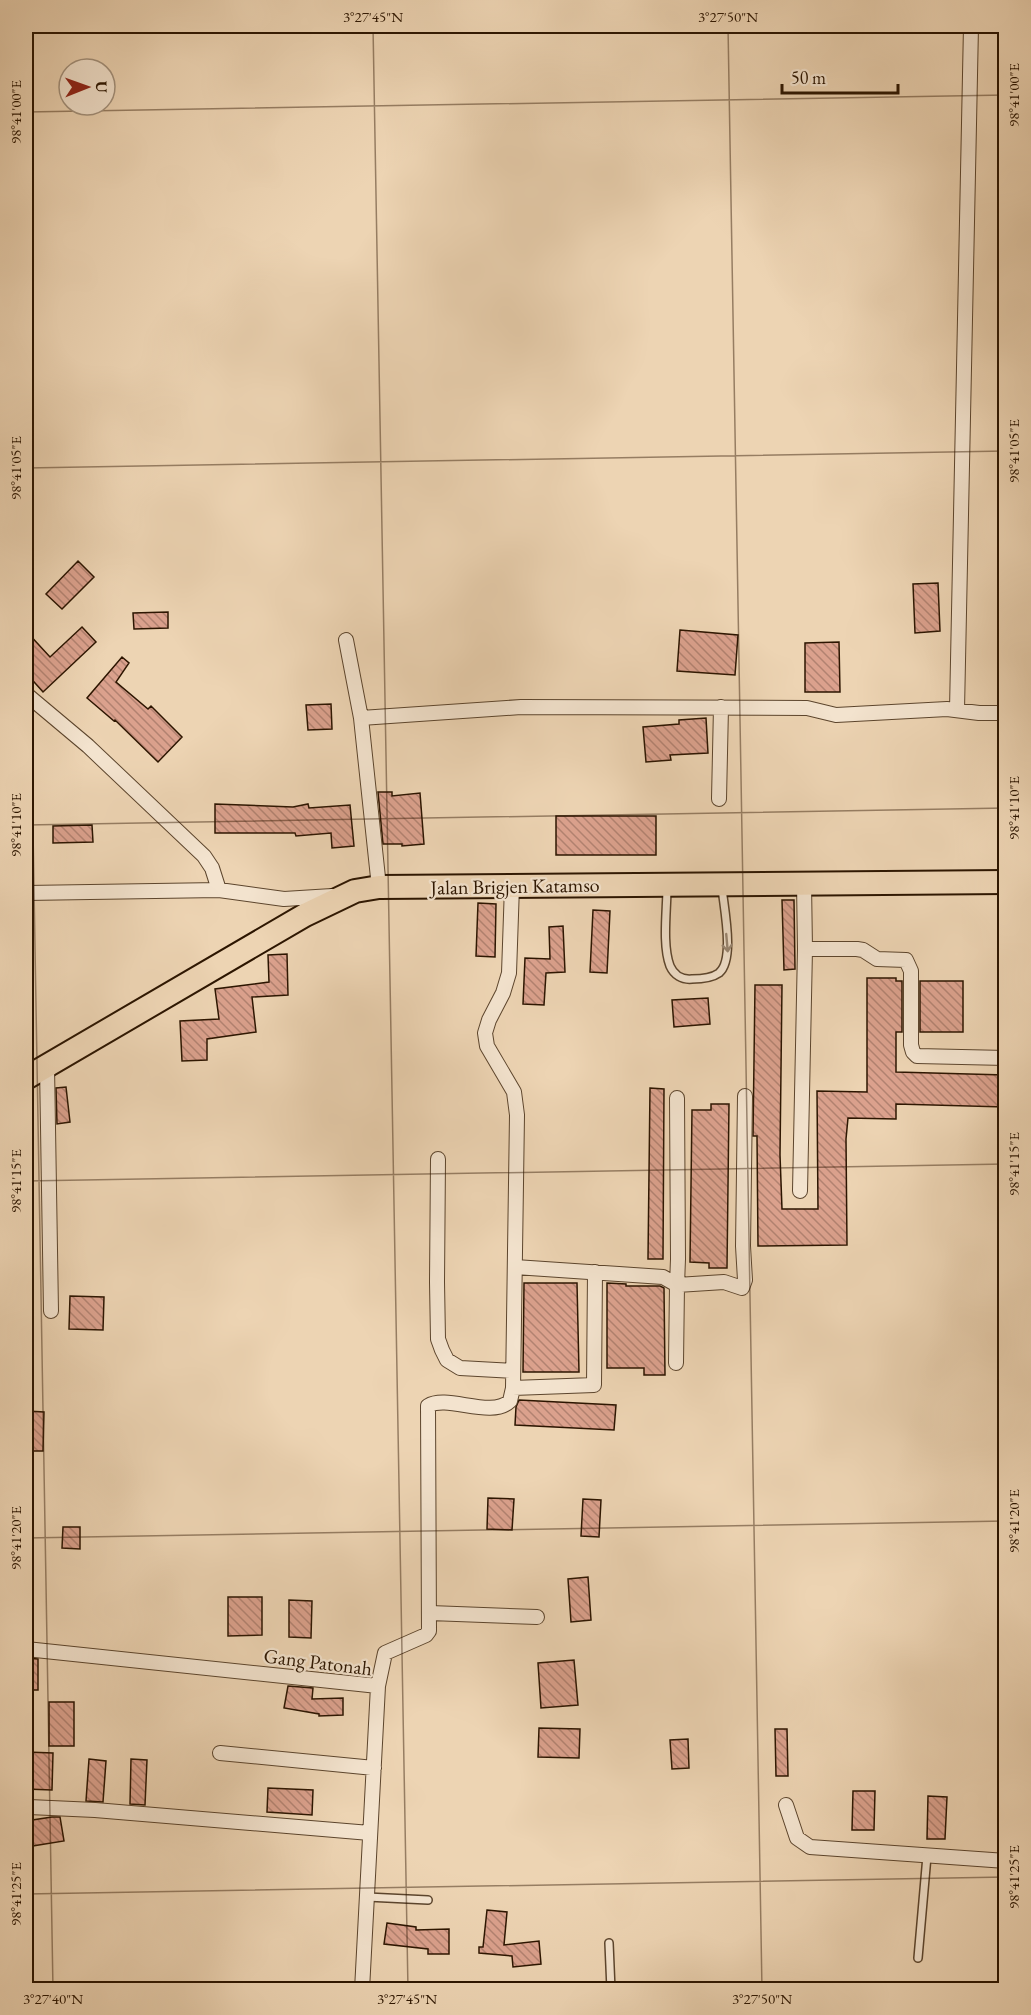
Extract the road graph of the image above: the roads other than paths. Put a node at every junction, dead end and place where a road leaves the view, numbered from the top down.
1 (971, 26) edge
2 (346, 640) dead end
3 (26, 694) edge
4 (721, 707) junction
5 (957, 710) junction
6 (1005, 713) edge
7 (361, 718) junction
8 (719, 800) dead end
9 (1005, 882) edge
10 (804, 883) junction
11 (667, 884) junction
12 (722, 885) junction
13 (512, 886) junction
14 (379, 887) junction
15 (219, 890) junction
16 (356, 891) junction
17 (26, 893) edge
18 (805, 949) junction
19 (1005, 1058) edge
20 (47, 1066) junction
21 (26, 1078) edge
22 (745, 1096) dead end
23 (677, 1098) dead end
24 (438, 1159) dead end
25 (800, 1191) dead end
26 (515, 1267) junction
27 (595, 1272) junction
28 (677, 1285) junction
29 (51, 1311) dead end
30 (676, 1363) dead end
31 (513, 1371) junction
32 (513, 1388) junction
33 (430, 1613) junction
34 (537, 1617) dead end
35 (26, 1649) edge
36 (378, 1686) junction
37 (220, 1753) dead end
38 (374, 1768) junction
39 (786, 1806) dead end
40 (29, 1807) dead end
41 (370, 1833) junction
42 (927, 1856) junction
43 (1005, 1861) edge
44 (367, 1897) junction
45 (429, 1899) dead end
46 (609, 1943) dead end
47 (918, 1958) dead end
48 (362, 1989) edge
49 (611, 1989) edge

1 - 5 street
2 - 7 street
3 - 15 street
4 - 5 street
4 - 7 street
4 - 8 street
5 - 6 street
7 - 14 street
9 - 10 main road, Jalan Brigjen Katamso
10 - 12 main road, Jalan Brigjen Katamso
10 - 18 street
11 - 12 main road, Jalan Brigjen Katamso
12 -> 11 lane
11 - 13 main road, Jalan Brigjen Katamso
13 - 14 main road, Jalan Brigjen Katamso
13 - 26 street
14 - 16 main road, Jalan Brigjen Katamso
15 - 16 street, Jalan Brigjen Katamso
15 - 17 street, Jalan Brigjen Katamso
16 - 20 main road
18 - 19 street
18 - 25 street
20 - 21 main road
20 - 29 street
22 - 28 street
23 - 28 street
24 - 31 street
26 - 27 street
26 - 31 street
27 - 28 street
27 - 32 street
28 - 30 street
31 - 32 street
32 - 33 street
33 - 34 street
33 - 36 street
35 - 36 street, Gang Patonah
36 - 38 street, Gang Patonah
37 - 38 street
38 - 41 street, Gang Patonah
39 - 42 street
40 - 41 street
41 - 44 street, Gang Patonah
42 - 43 street
42 - 47 lane
44 - 45 lane
44 - 48 street, Gang Patonah
46 - 49 lane

